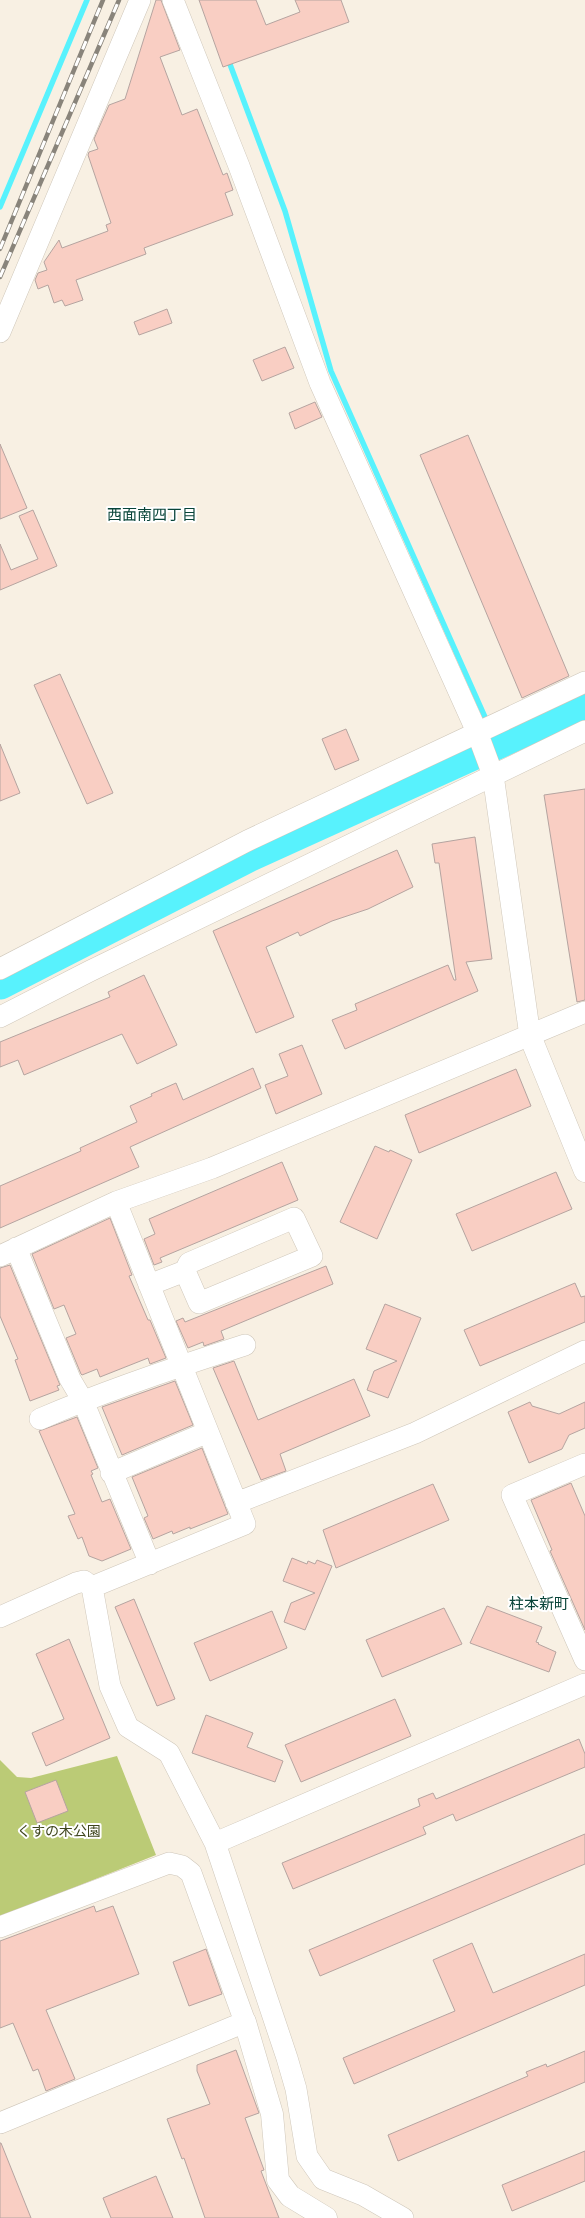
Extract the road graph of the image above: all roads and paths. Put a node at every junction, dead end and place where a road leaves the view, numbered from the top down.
1 (140, 0) edge
2 (173, 0) edge
3 (0, 332) edge
4 (585, 682) edge
5 (585, 731) edge
6 (477, 732) junction
7 (493, 775) junction
8 (0, 969) edge
9 (585, 1012) edge
10 (0, 1017) edge
11 (530, 1036) junction
12 (585, 1171) edge
13 (116, 1202) junction
14 (8, 1252) edge
15 (185, 1271) junction
16 (149, 1285) junction
17 (245, 1345) dead end
18 (585, 1351) edge
19 (181, 1365) junction
20 (83, 1401) junction
21 (40, 1419) dead end
22 (208, 1432) junction
23 (585, 1464) edge
24 (111, 1473) junction
25 (236, 1503) junction
26 (150, 1564) junction
27 (92, 1587) junction
28 (0, 1617) edge
29 (585, 1660) edge
30 (585, 1684) edge
31 (215, 1843) junction
32 (0, 1927) edge
33 (245, 2022) junction
34 (0, 2123) edge
35 (326, 2218) edge
36 (403, 2218) edge

1 - 3 street
2 - 6 street
4 - 6 street
5 - 7 street
6 - 7 street
6 - 8 street
7 - 10 street
7 - 11 street
9 - 11 street
11 - 12 street
11 - 13 street
13 - 14 street
13 - 16 street
14 - 20 street
15 - 15 street
15 - 16 street
16 - 19 street
17 - 19 street
18 - 25 street
19 - 20 street
19 - 22 street
20 - 21 street
20 - 24 street
22 - 24 street
22 - 25 street
23 - 29 street
24 - 26 street
25 - 26 street
26 - 27 street
27 - 28 street
27 - 31 street
30 - 31 street
31 - 36 street
32 - 33 street
33 - 34 street
33 - 35 street

